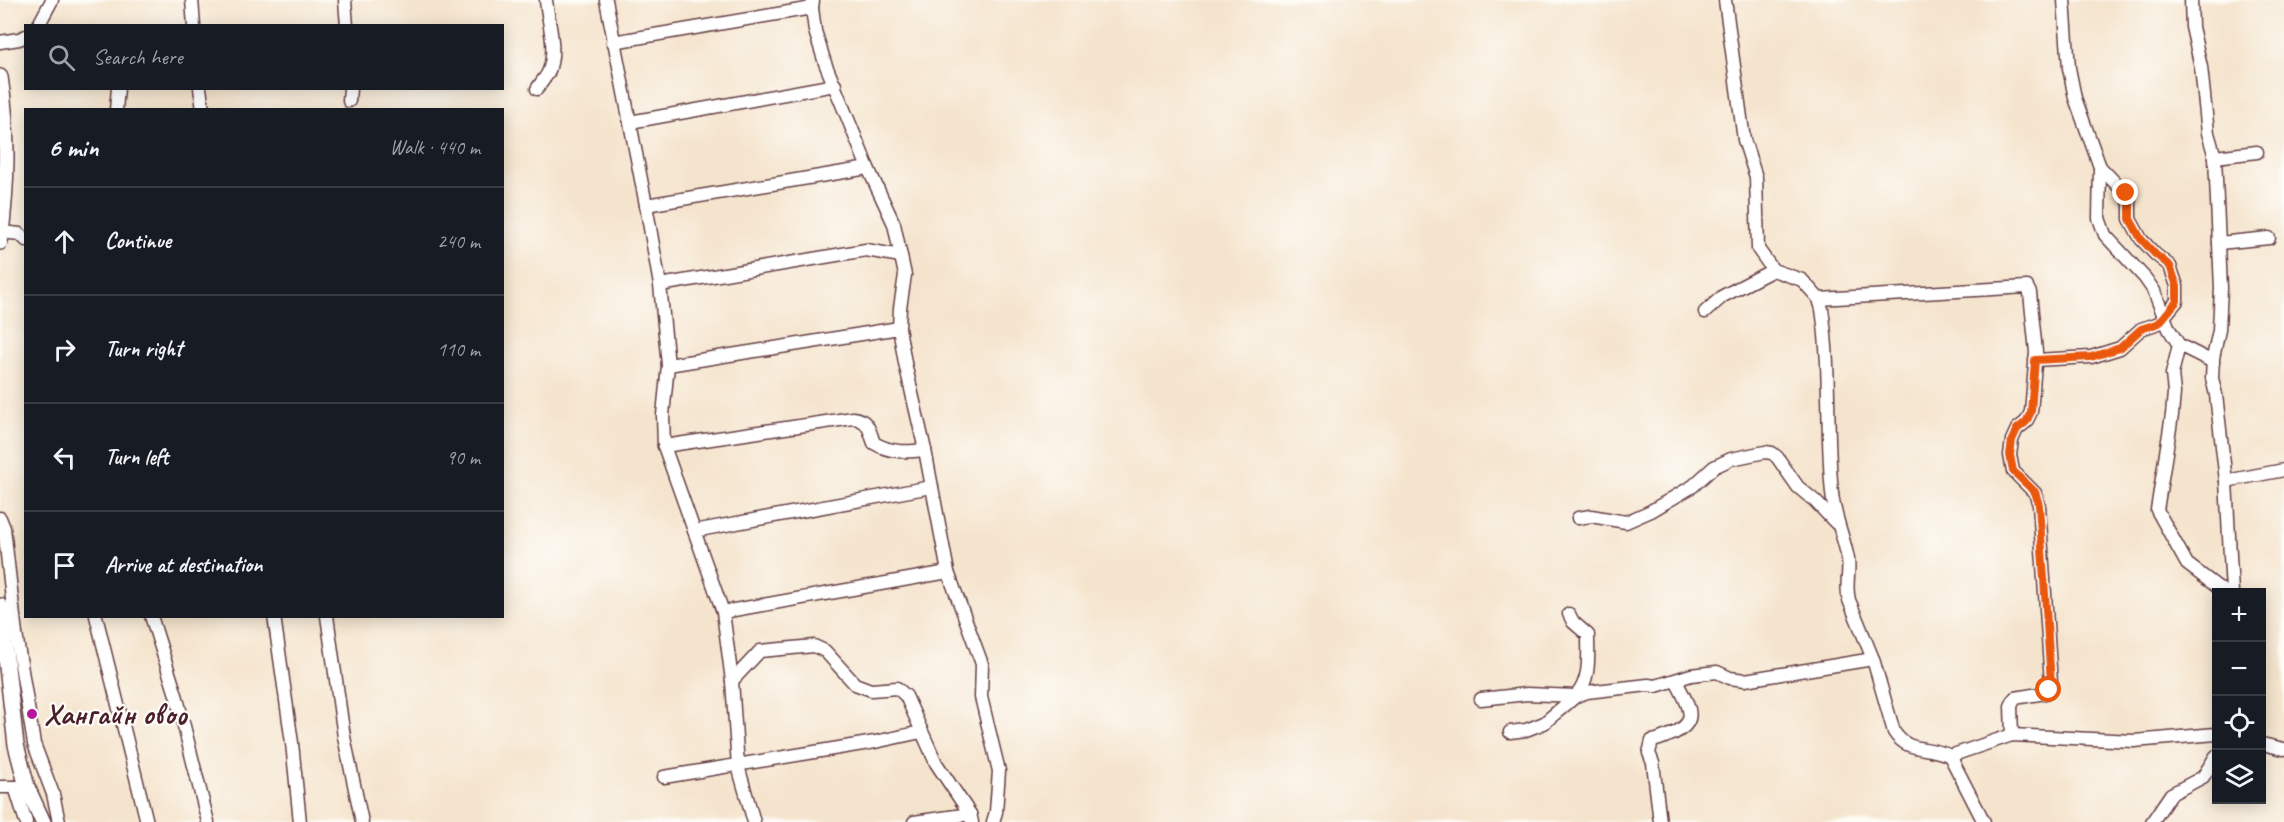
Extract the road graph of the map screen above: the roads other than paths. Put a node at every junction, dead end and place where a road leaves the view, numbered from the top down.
1 (52, 0) edge
2 (192, 0) edge
3 (345, 0) edge
4 (546, 0) edge
5 (606, 0) edge
6 (1725, 0) edge
7 (2064, 0) edge
8 (2191, 0) edge
9 (812, 4) edge
10 (39, 24) edge
11 (194, 24) edge
12 (347, 24) edge
13 (24, 37) edge
14 (0, 42) edge
15 (613, 42) junction
16 (0, 77) edge
17 (835, 85) junction
18 (537, 89) dead end
19 (118, 90) edge
20 (200, 90) edge
21 (116, 108) edge
22 (202, 108) edge
23 (630, 122) junction
24 (2257, 152) dead end
25 (2215, 157) junction
26 (2100, 167) junction
27 (868, 168) junction
28 (646, 205) junction
29 (1, 237) edge
30 (24, 238) edge
31 (2269, 238) dead end
32 (2219, 243) junction
33 (901, 256) junction
34 (1773, 270) junction
35 (660, 285) junction
36 (1819, 299) junction
37 (1706, 312) dead end
38 (2164, 316) junction
39 (899, 328) junction
40 (2179, 345) junction
41 (2035, 360) junction
42 (2213, 362) junction
43 (668, 365) junction
44 (664, 446) junction
45 (925, 450) junction
46 (2284, 470) edge
47 (2226, 481) junction
48 (931, 487) junction
49 (0, 518) edge
50 (1578, 518) dead end
51 (1836, 523) junction
52 (694, 531) junction
53 (948, 572) junction
54 (2219, 588) edge
55 (2232, 588) edge
56 (0, 606) edge
57 (723, 612) junction
58 (1569, 614) dead end
59 (96, 618) edge
60 (152, 618) edge
61 (274, 618) edge
62 (327, 618) edge
63 (1873, 659) junction
64 (732, 681) junction
65 (1676, 681) junction
66 (1576, 696) junction
67 (1481, 699) dead end
68 (921, 732) junction
69 (1510, 732) dead end
70 (2212, 734) edge
71 (2012, 735) junction
72 (34, 744) junction
73 (16, 745) junction
74 (2266, 745) edge
75 (2284, 749) edge
76 (1950, 756) junction
77 (2212, 764) edge
78 (738, 766) junction
79 (664, 777) dead end
80 (0, 787) edge
81 (21, 787) junction
82 (971, 818) edge
83 (26, 822) edge
84 (43, 822) edge
85 (59, 822) edge
86 (147, 822) edge
87 (208, 822) edge
88 (300, 822) edge
89 (362, 822) edge
90 (754, 822) edge
91 (914, 822) edge
92 (993, 822) edge
93 (1660, 822) edge
94 (1984, 822) edge
95 (2152, 822) edge

1 - 10 street
2 - 11 street
3 - 12 street
4 - 18 street
5 - 15 street
6 - 34 street
7 - 26 street
8 - 25 street
9 - 15 street
9 - 17 street
13 - 14 street
15 - 23 street
16 - 29 main road
17 - 23 street
17 - 27 street
19 - 21 street
20 - 22 street
23 - 28 street
24 - 25 street
25 - 32 street
26 - 38 street
26 - 38 street
27 - 28 street
27 - 33 street
28 - 35 street
29 - 30 street
31 - 32 street
32 - 42 street
33 - 35 street
33 - 39 street
34 - 36 street
34 - 37 street
35 - 43 street
36 - 41 street
36 - 51 street
38 - 40 street
38 - 41 street
39 - 43 street
39 - 45 street
40 - 42 street
40 - 54 street
41 - 71 street
42 - 47 street
43 - 44 street
44 - 45 street
44 - 52 street
45 - 48 street
46 - 47 street
47 - 55 street
48 - 52 street
48 - 53 street
49 - 72 street
50 - 51 street
51 - 63 street
52 - 57 street
53 - 57 street
53 - 92 street
56 - 73 main road
57 - 64 street
58 - 66 street
59 - 86 street
60 - 87 street
61 - 88 street
62 - 89 street
63 - 65 street
63 - 76 street
64 - 68 street
64 - 78 street
65 - 66 street
65 - 93 street
66 - 67 street
66 - 69 street
68 - 78 street
68 - 82 street
70 - 71 street
71 - 76 street
72 - 73 street
72 - 85 street
73 - 81 main road
74 - 75 street
76 - 94 street
77 - 95 street
78 - 79 street
78 - 90 street
80 - 81 street
81 - 83 street
81 - 84 main road
82 - 91 street

